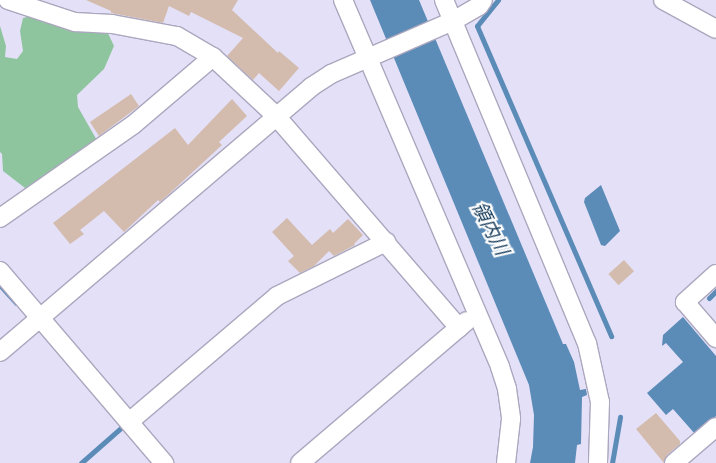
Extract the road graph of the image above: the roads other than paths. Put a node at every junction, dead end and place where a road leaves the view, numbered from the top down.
1 (8, 0) edge
2 (343, 0) edge
3 (444, 0) edge
4 (483, 0) edge
5 (664, 0) edge
6 (450, 22) junction
7 (716, 29) edge
8 (370, 56) junction
9 (213, 57) junction
10 (276, 116) junction
11 (0, 218) edge
12 (386, 242) junction
13 (0, 271) edge
14 (716, 274) edge
15 (475, 314) junction
16 (40, 318) junction
17 (459, 328) junction
18 (716, 338) edge
19 (0, 352) edge
20 (129, 422) junction
21 (716, 427) edge
22 (164, 463) edge
23 (300, 463) edge
24 (506, 463) edge
25 (598, 463) edge
26 (674, 463) edge

1 - 9 street
2 - 8 street
3 - 6 street
4 - 6 street
5 - 7 street
6 - 8 street
6 - 25 street
8 - 10 street
8 - 15 street
9 - 10 street
9 - 11 street
10 - 12 street
10 - 16 street
12 - 17 street
12 - 20 street
13 - 16 street
14 - 18 street
15 - 17 street
15 - 24 street
16 - 19 street
16 - 20 street
17 - 23 street
20 - 22 street
21 - 26 street

